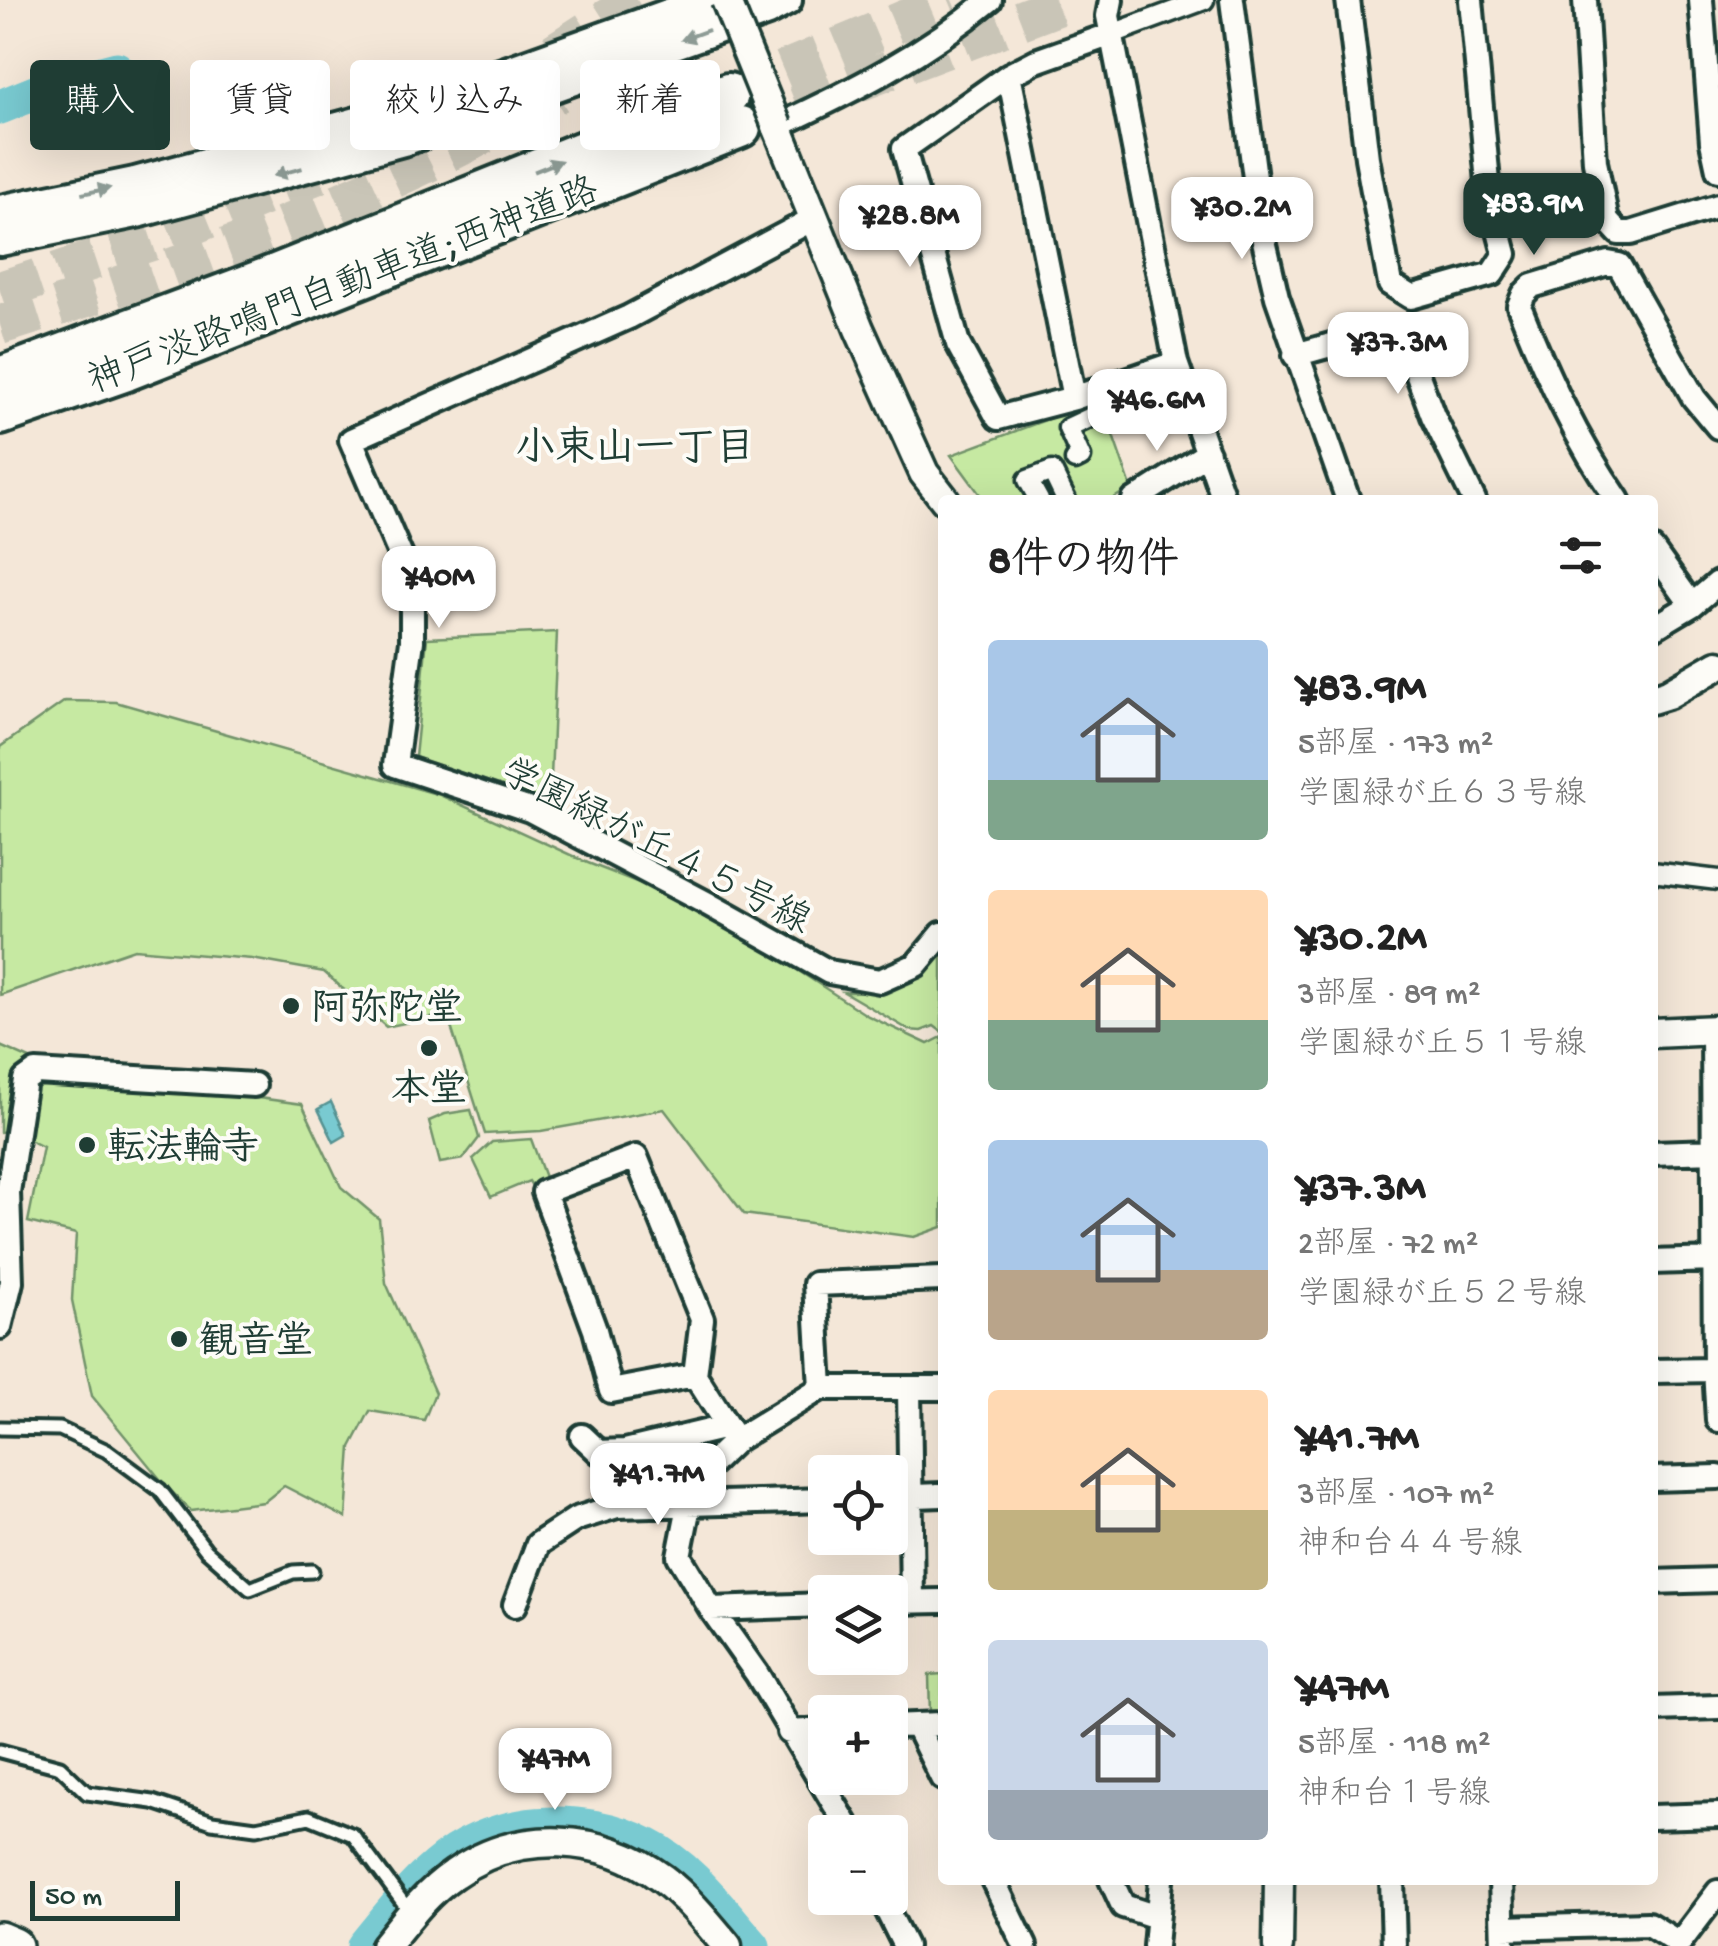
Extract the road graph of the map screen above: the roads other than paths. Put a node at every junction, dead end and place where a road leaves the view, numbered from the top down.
1 (710, 0) edge
2 (726, 0) edge
3 (786, 0) edge
4 (990, 0) edge
5 (1111, 0) edge
6 (1204, 0) edge
7 (1232, 0) edge
8 (1348, 0) edge
9 (1471, 0) edge
10 (1586, 0) edge
11 (1702, 0) edge
12 (1112, 34) junction
13 (1008, 75) junction
14 (748, 116) junction
15 (1718, 170) edge
16 (1718, 206) edge
17 (0, 211) edge
18 (813, 219) junction
19 (0, 240) edge
20 (1295, 354) junction
21 (1176, 363) junction
22 (0, 378) edge
23 (1074, 398) junction
24 (1100, 413) dead end
25 (0, 414) edge
26 (1718, 427) edge
27 (1208, 452) junction
28 (1062, 466) junction
29 (941, 495) edge
30 (1037, 495) edge
31 (1064, 495) edge
32 (1142, 495) edge
33 (1222, 495) edge
34 (1346, 495) edge
35 (1472, 495) edge
36 (1614, 495) edge
37 (1658, 557) edge
38 (1718, 582) edge
39 (1692, 605) junction
40 (1658, 625) edge
41 (1718, 665) edge
42 (1658, 696) edge
43 (1658, 873) edge
44 (1718, 880) edge
45 (938, 939) edge
46 (1716, 1030) edge
47 (1658, 1032) edge
48 (254, 1085) dead end
49 (1714, 1151) junction
50 (1658, 1153) edge
51 (1715, 1260) junction
52 (1658, 1262) edge
53 (938, 1279) edge
54 (0, 1327) edge
55 (1715, 1370) junction
56 (1658, 1371) edge
57 (695, 1375) junction
58 (821, 1388) junction
59 (909, 1388) junction
60 (938, 1388) edge
61 (1718, 1420) edge
62 (0, 1428) edge
63 (731, 1433) junction
64 (582, 1436) dead end
65 (903, 1455) edge
66 (1718, 1477) edge
67 (1658, 1479) edge
68 (938, 1496) edge
69 (908, 1497) edge
70 (808, 1501) edge
71 (689, 1506) junction
72 (312, 1572) dead end
73 (1718, 1580) edge
74 (1658, 1582) edge
75 (938, 1601) edge
76 (908, 1602) edge
77 (515, 1605) dead end
78 (808, 1606) edge
79 (711, 1610) junction
80 (1718, 1707) edge
81 (1658, 1709) edge
82 (938, 1724) edge
83 (908, 1725) edge
84 (916, 1725) junction
85 (808, 1731) edge
86 (789, 1732) junction
87 (0, 1752) edge
88 (938, 1770) edge
89 (840, 1815) edge
90 (1718, 1815) edge
91 (1658, 1818) edge
92 (995, 1885) edge
93 (1113, 1885) edge
94 (1160, 1885) edge
95 (1279, 1885) edge
96 (1392, 1885) edge
97 (1502, 1885) edge
98 (1718, 1892) edge
99 (411, 1914) junction
100 (890, 1915) edge
101 (1157, 1917) junction
102 (1503, 1937) edge
103 (0, 1940) edge
104 (1678, 1945) edge
105 (14, 1946) edge
106 (385, 1946) edge
107 (726, 1946) edge
108 (905, 1946) edge
109 (1025, 1946) edge
110 (1156, 1946) edge
111 (1278, 1946) edge
112 (1394, 1946) edge

17 -> 1 main road
2 - 14 street, bridge
3 -> 19 main road
4 - 14 street
5 - 12 street
6 - 12 street
7 - 20 street
8 - 9 street
10 - 16 street
11 - 15 street
12 - 13 street
12 - 21 street
13 - 23 street
13 - 23 street
14 - 18 street
22 -> 14 highway, 神戸淡路鳴門自動車道;西神道路
14 - 25 highway, 神戸淡路鳴門自動車道;西神道路
18 - 29 street
18 - 45 street, 学園緑が丘４５号線
20 - 34 street
20 - 35 street
21 - 23 street
21 - 27 street
24 - 28 street
26 - 36 street
27 - 32 street
27 - 33 street
28 - 30 street
28 - 31 street
37 - 39 street
38 - 39 street
39 - 40 street
41 - 42 street
43 - 44 street
46 - 47 street
46 - 49 street
48 - 54 street
49 - 50 street
49 - 51 street
51 - 52 street
51 - 55 street
53 - 58 street
55 - 56 street
55 - 61 street
57 - 57 street
57 - 63 street
58 - 59 street
58 - 63 street
59 - 60 street
59 - 65 street
62 - 72 lane
63 - 64 street
63 - 71 street
66 - 67 street
68 - 69 street
70 - 71 street
71 - 77 street
71 - 79 street
73 - 74 street
75 - 76 street
78 - 79 street
79 - 86 street
80 - 81 street
82 - 84 street
83 - 84 street
84 - 88 street
85 - 86 street
86 - 89 street
87 - 99 lane
90 - 91 street
92 - 109 street
93 - 101 street
94 - 101 street
95 - 111 street
96 - 112 street
97 - 102 street
98 - 104 street
99 - 106 street
99 - 107 street
100 - 108 street
101 - 110 street
102 - 104 street
103 - 105 main road

